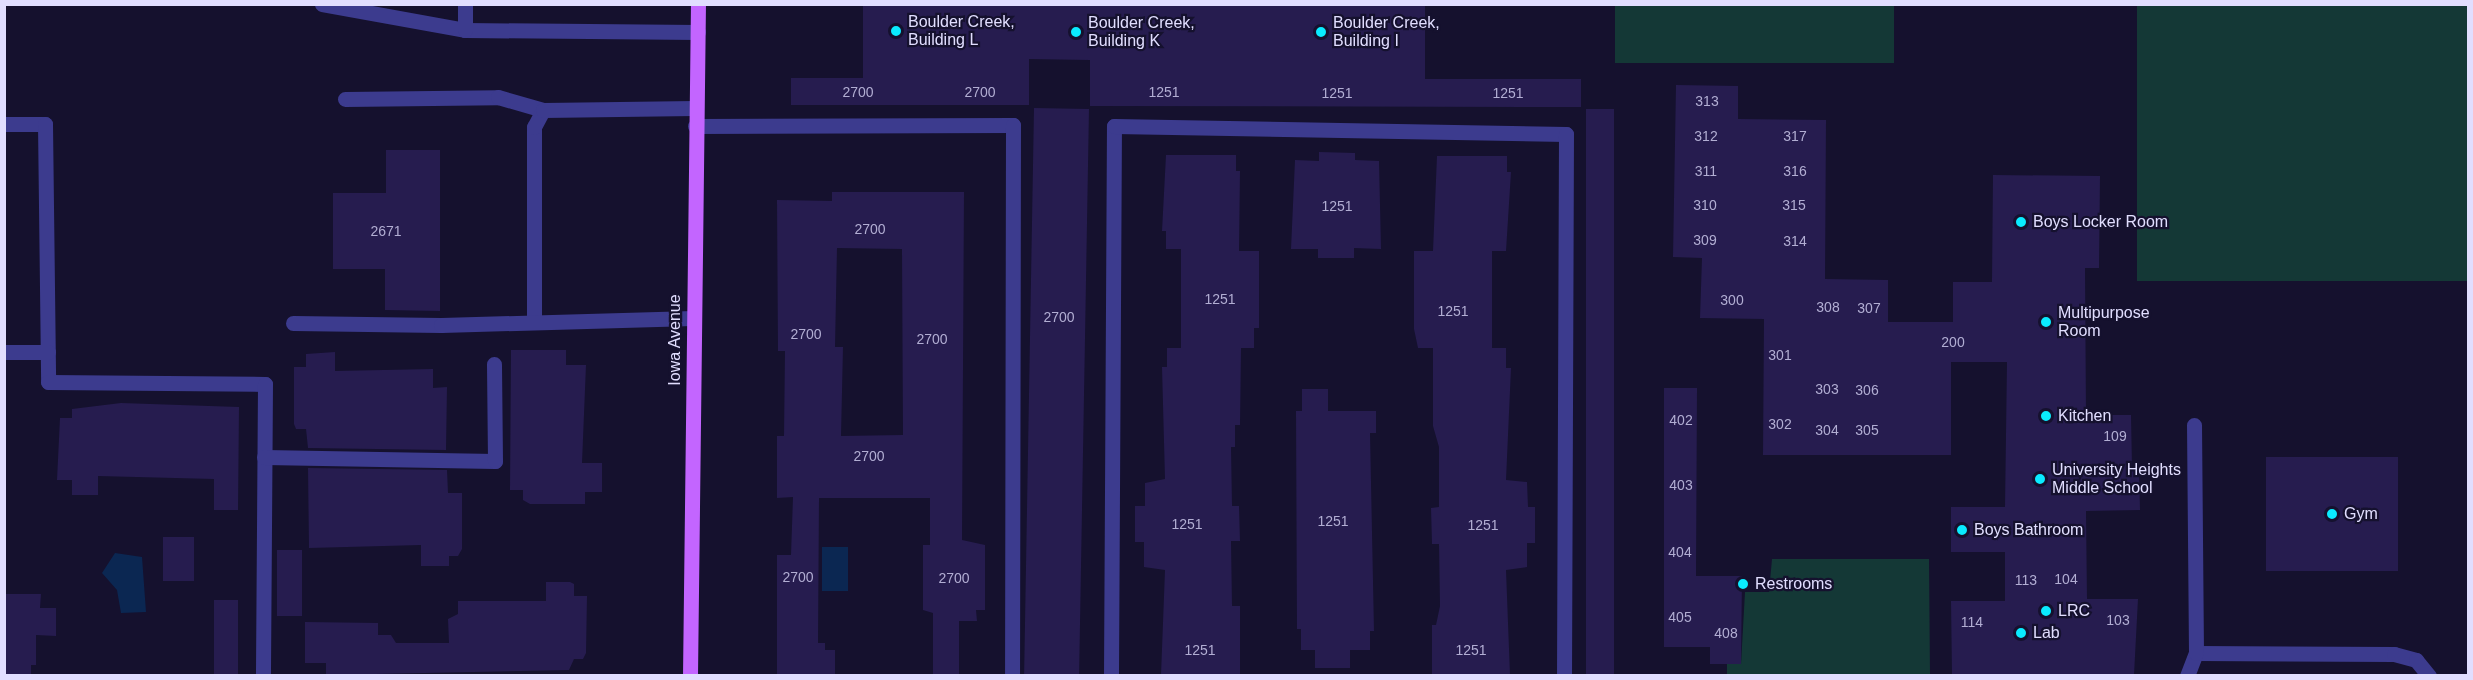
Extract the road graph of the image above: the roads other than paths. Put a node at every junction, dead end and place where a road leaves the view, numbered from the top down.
1 (322, 4) edge
2 (465, 4) edge
3 (698, 4) edge
4 (465, 30) junction
5 (698, 32) junction
6 (345, 99) dead end
7 (695, 108) junction
8 (543, 110) junction
9 (4, 124) edge
10 (695, 126) junction
11 (693, 318) junction
12 (534, 322) junction
13 (293, 323) dead end
14 (4, 352) edge
15 (48, 352) junction
16 (494, 364) dead end
17 (2194, 425) dead end
18 (264, 457) junction
19 (2196, 653) junction
20 (263, 675) edge
21 (690, 675) edge
22 (1011, 675) edge
23 (1112, 675) edge
24 (1564, 675) edge
25 (2187, 675) edge
26 (2429, 675) edge

1 - 4 lane
2 - 4 lane
3 - 5 main road, Iowa Avenue
4 - 5 lane
5 - 7 main road, Iowa Avenue
6 - 8 lane
7 - 8 lane
7 - 10 main road, Iowa Avenue
8 - 12 lane
9 - 15 lane
10 - 11 main road, Iowa Avenue
10 - 22 lane
11 - 12 lane
11 - 21 main road, Iowa Avenue
12 - 13 lane
14 - 15 lane
15 - 18 lane
16 - 18 lane
17 - 19 lane
18 - 20 lane
19 - 25 lane
19 - 26 lane
23 - 24 lane

